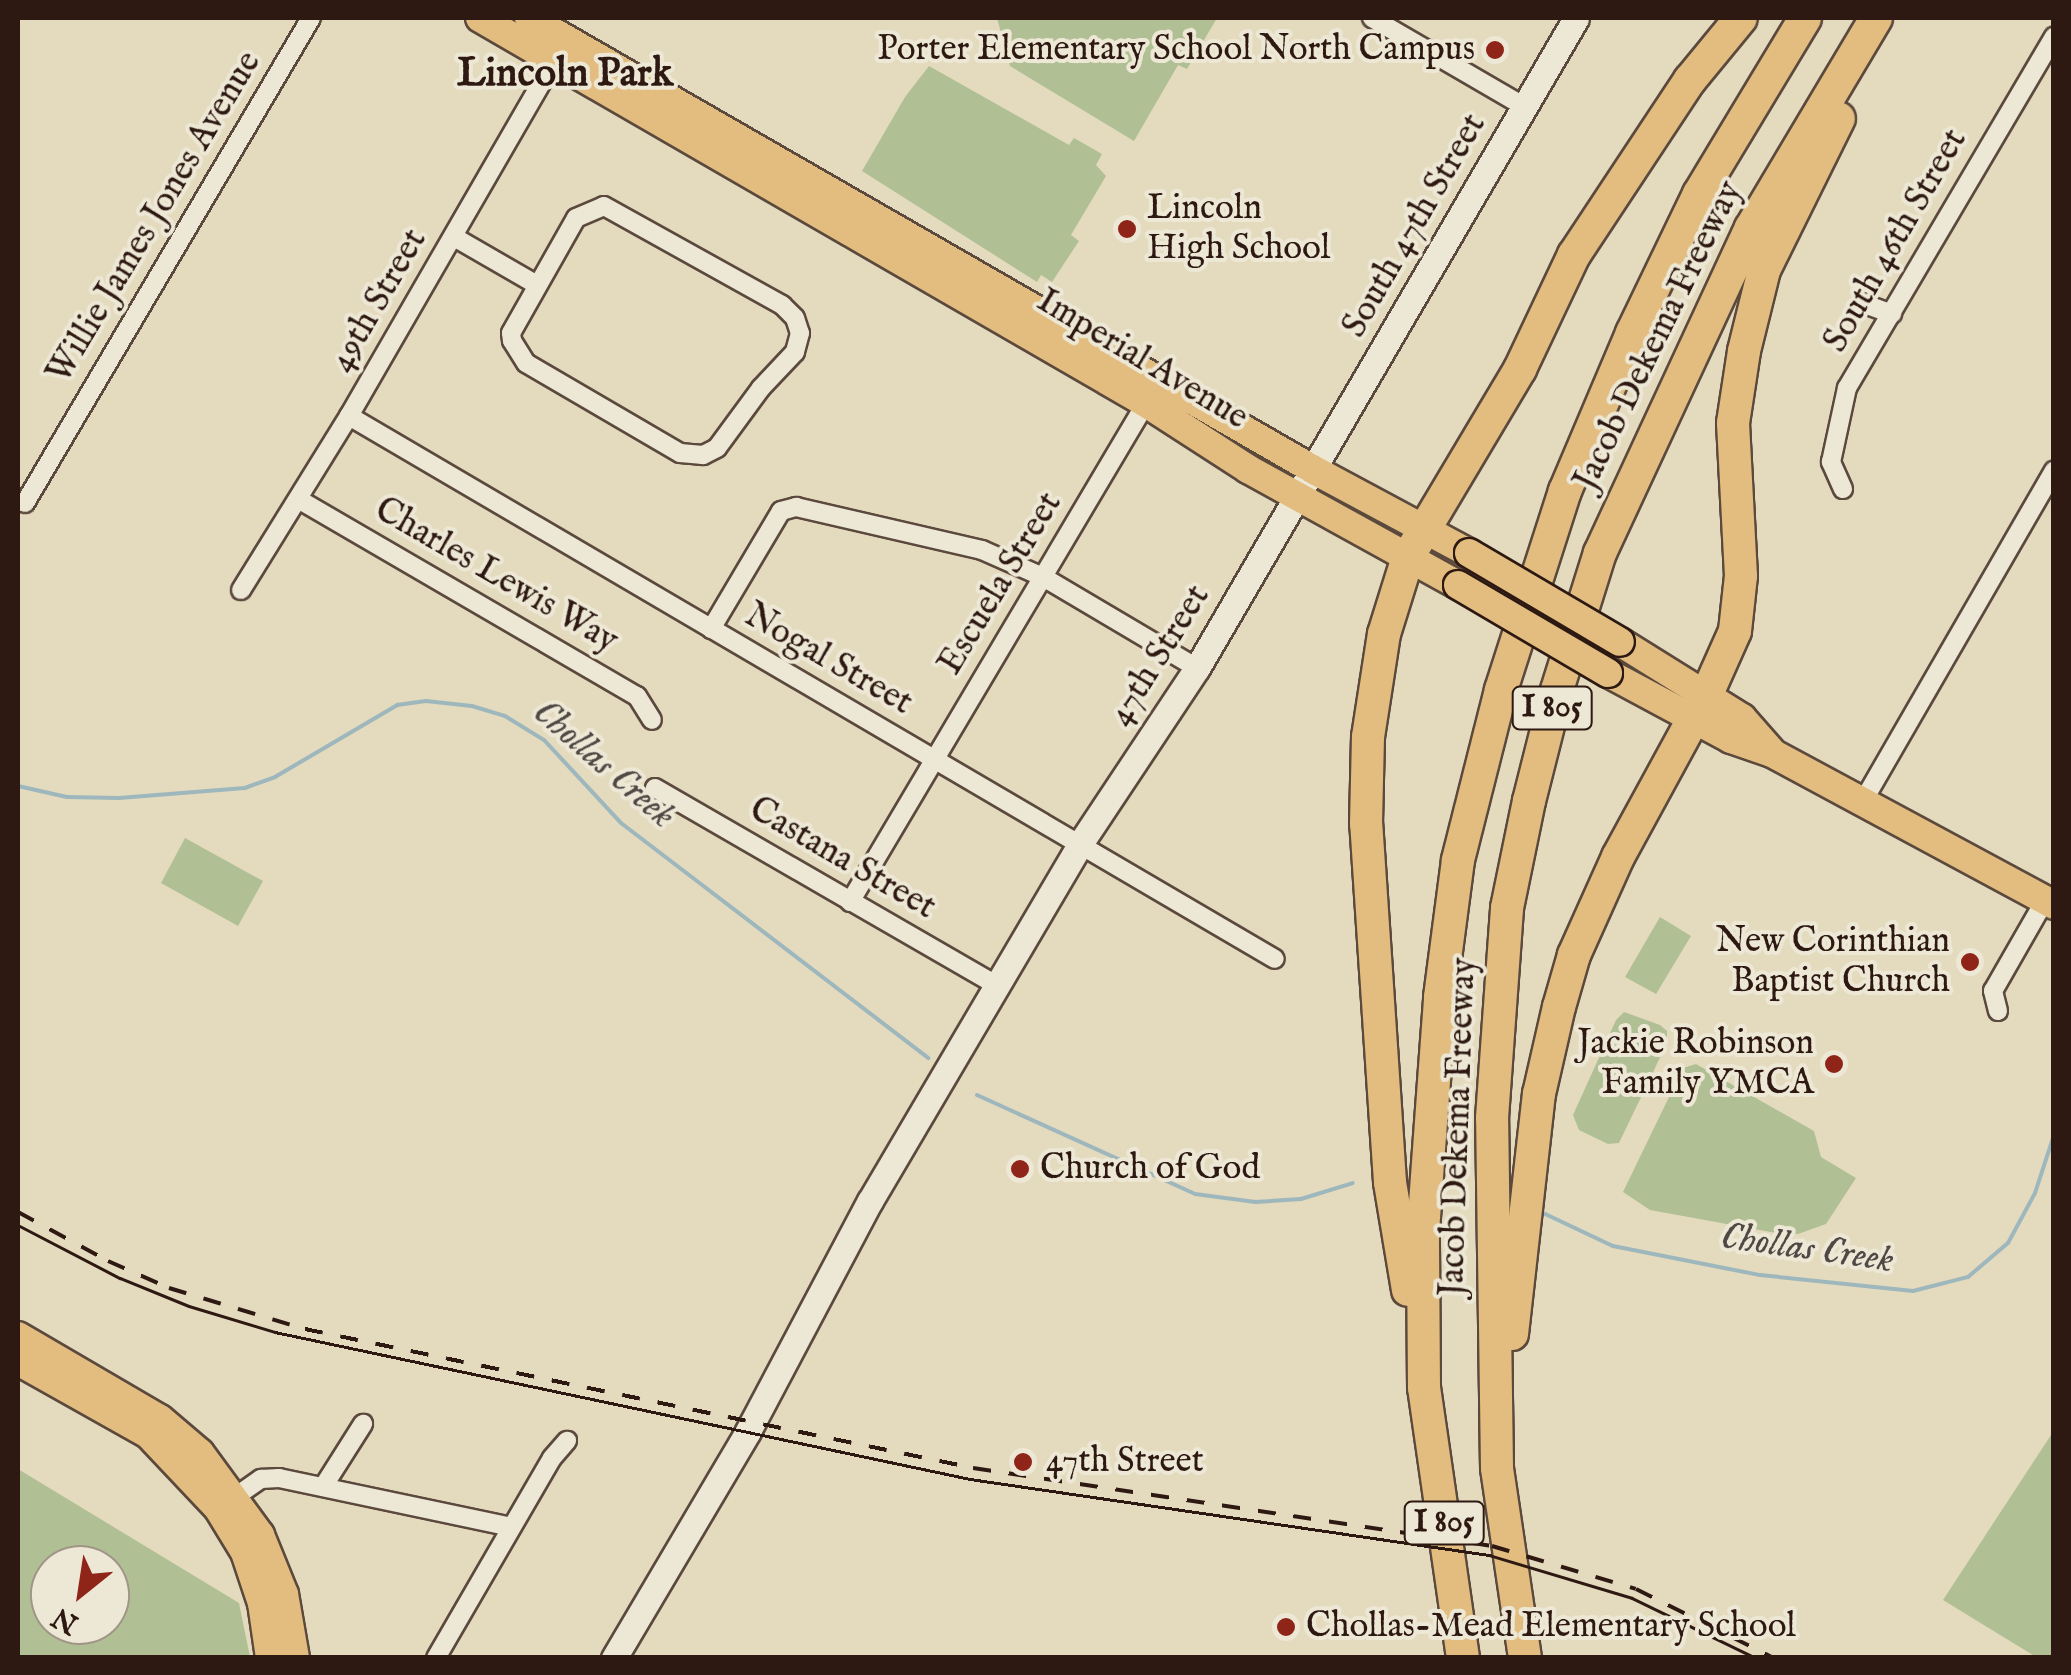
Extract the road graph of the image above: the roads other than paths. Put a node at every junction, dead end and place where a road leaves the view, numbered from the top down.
1 (310, 18) edge
2 (480, 18) edge
3 (530, 18) edge
4 (1372, 18) edge
5 (1576, 18) edge
6 (1741, 18) edge
7 (1804, 18) edge
8 (1876, 18) edge
9 (1888, 18) edge
10 (2054, 36) edge
11 (561, 50) junction
12 (1525, 107) junction
13 (454, 236) junction
14 (537, 285) junction
15 (1862, 303) dead end
16 (1892, 314) junction
17 (1146, 403) junction
18 (349, 416) junction
19 (1314, 470) junction
20 (2054, 471) edge
21 (1843, 489) dead end
22 (1298, 496) junction
23 (298, 499) junction
24 (25, 504) dead end
25 (1426, 529) junction
26 (1408, 557) junction
27 (1043, 577) junction
28 (241, 590) dead end
29 (711, 629) junction
30 (1197, 668) junction
31 (1700, 706) junction
32 (652, 720) dead end
33 (934, 759) junction
34 (654, 788) dead end
35 (1862, 802) junction
36 (1080, 844) junction
37 (850, 902) junction
38 (2051, 902) edge
39 (1275, 959) dead end
40 (998, 986) junction
41 (1998, 1011) dead end
42 (18, 1336) edge
43 (18, 1361) edge
44 (1424, 1388) junction
45 (363, 1424) dead end
46 (148, 1434) junction
47 (567, 1442) dead end
48 (1497, 1468) junction
49 (324, 1487) junction
50 (235, 1497) junction
51 (511, 1527) junction
52 (270, 1658) edge
53 (296, 1658) edge
54 (436, 1658) edge
55 (614, 1658) edge
56 (1464, 1658) edge
57 (1525, 1658) edge

1 - 24 street, Willie James Jones Avenue
2 - 11 main road, Imperial Avenue
3 - 11 main road, Imperial Avenue
4 - 12 street
5 - 12 main road, South 47th Street
6 - 25 highway
7 - 44 highway, Jacob Dekema Freeway / I 805
8 - 48 highway, Jacob Dekema Freeway / I 805
9 - 31 highway
10 - 16 street, South 46th Street
11 - 13 street, 49th Street
11 - 17 main road, Imperial Avenue
11 - 19 main road, Imperial Avenue
12 - 19 main road, South 47th Street
13 - 14 street
13 - 18 street, 49th Street
14 - 14 street
15 - 16 street
16 - 21 street, South 46th Street
17 - 22 main road, Imperial Avenue
17 - 27 street, Escuela Street
18 - 23 street, 49th Street
18 - 29 street, Nogal Street
19 - 22 main road, 47th Street
19 - 25 main road, Imperial Avenue
20 - 35 street
22 - 26 main road, Imperial Avenue
22 - 30 main road, 47th Street
23 - 28 street, 49th Street
23 - 32 street, Charles Lewis Way
25 - 26 highway
25 - 31 main road, Imperial Avenue, bridge
26 - 31 main road, Imperial Avenue, bridge
26 - 44 highway
27 - 29 street
27 - 30 street
27 - 33 street, Escuela Street
29 - 33 street, Nogal Street
30 - 36 main road, 47th Street
31 - 35 main road, Imperial Avenue
31 - 48 highway
33 - 36 street, Nogal Street
33 - 37 street, Escuela Street
34 - 37 street, Castana Street
35 - 38 main road, Imperial Avenue
36 - 39 street, Nogal Street
36 - 40 main road, 47th Street
37 - 40 street, Castana Street
38 - 41 street
40 - 55 main road, 47th Street
42 - 50 main road
43 - 46 main road
44 - 56 highway, Jacob Dekema Freeway / I 805
45 - 49 street
46 - 50 main road
46 - 52 main road
47 - 51 street
48 - 57 highway, Jacob Dekema Freeway / I 805
49 - 50 street
49 - 51 street
50 - 53 main road
51 - 54 street

